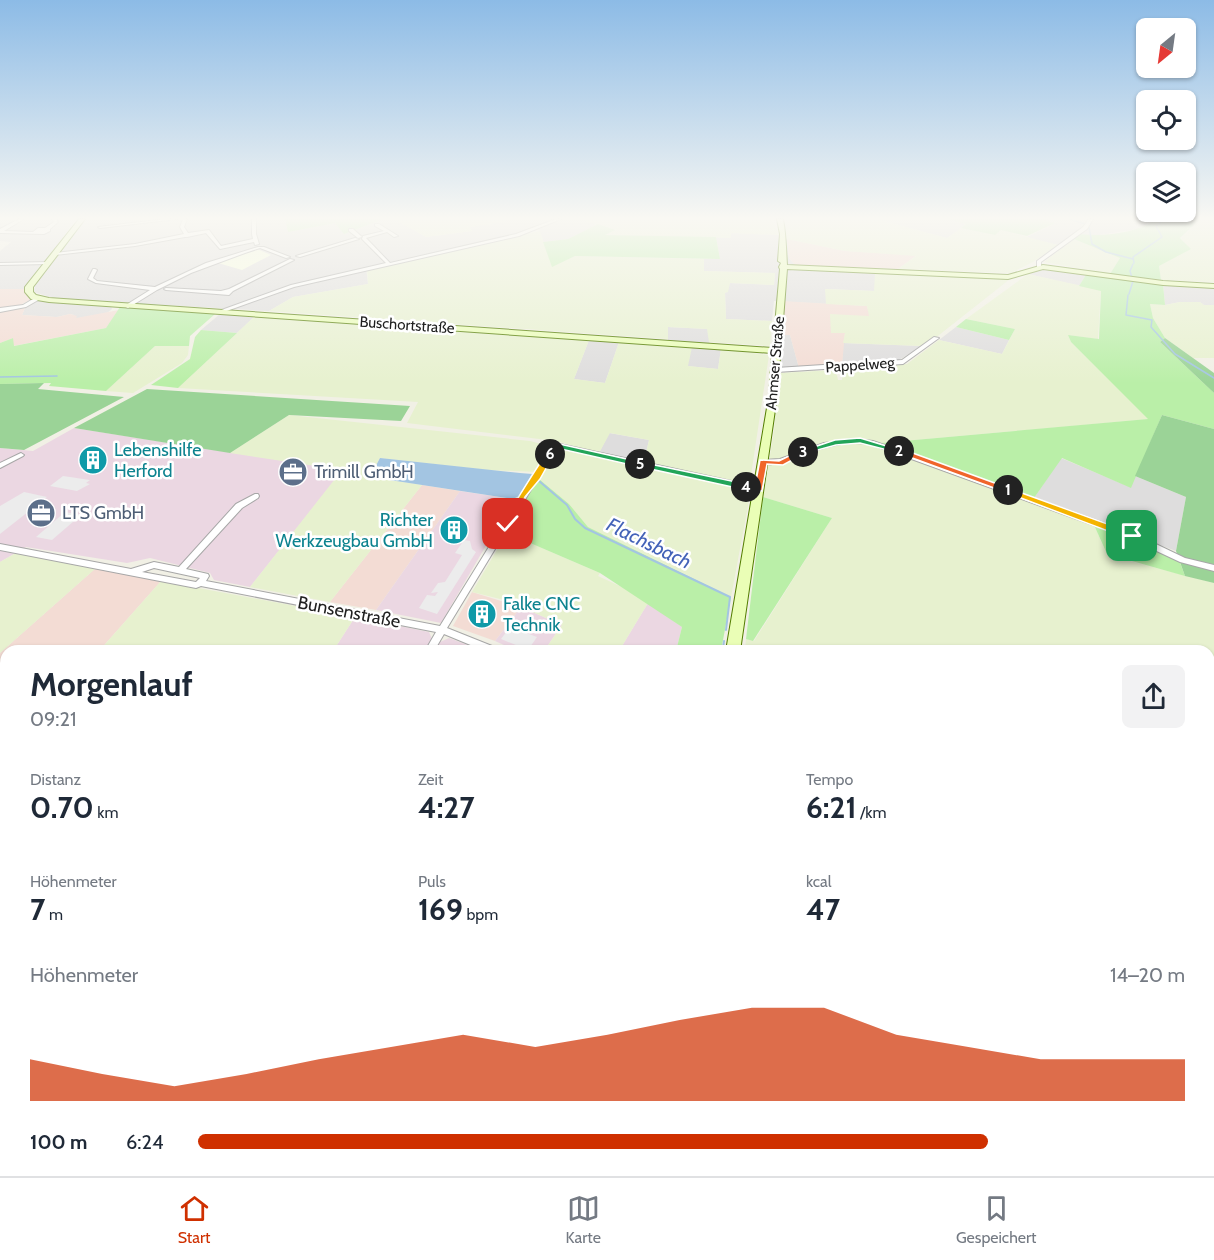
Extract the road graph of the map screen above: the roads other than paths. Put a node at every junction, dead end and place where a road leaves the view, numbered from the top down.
1 (39, 274) edge
2 (93, 274) edge
3 (193, 274) edge
4 (262, 274) edge
5 (343, 274) edge
6 (781, 274) edge
7 (949, 274) edge
8 (1023, 274) edge
9 (1096, 274) edge
10 (1214, 286) edge
11 (159, 289) junction
12 (38, 298) junction
13 (128, 306) junction
14 (0, 310) edge
15 (219, 312) junction
16 (936, 338) dead end
17 (777, 351) junction
18 (776, 370) junction
19 (21, 455) dead end
20 (763, 462) junction
21 (0, 466) edge
22 (759, 489) junction
23 (255, 496) dead end
24 (0, 547) edge
25 (1214, 568) edge
26 (180, 571) junction
27 (131, 572) junction
28 (201, 583) junction
29 (442, 630) junction
30 (433, 645) edge
31 (479, 645) edge
32 (734, 645) edge

1 - 12 main road
2 - 11 street
3 - 11 street
4 - 11 street
5 - 15 street
6 - 17 main road, Ahmser Straße
7 - 8 main road
9 - 10 main road
11 - 13 street
12 - 13 main road, Buschortstraße
12 - 14 street, Buschortstraße
13 - 15 main road, Buschortstraße
15 - 17 main road, Buschortstraße
16 - 18 street, Pappelweg
17 - 18 main road, Ahmser Straße
18 - 20 main road, Ahmser Straße
19 - 21 street
20 - 22 main road, Ahmser Straße
20 - 25 street
22 - 29 street
22 - 32 main road, Ahmser Straße
23 - 26 street
24 - 27 street, Bunsenstraße
26 - 27 street, Bunsenstraße
26 - 28 street, Bunsenstraße
27 - 28 street, Bunsenstraße
28 - 29 street, Bunsenstraße
29 - 30 street
29 - 31 street, Bunsenstraße

